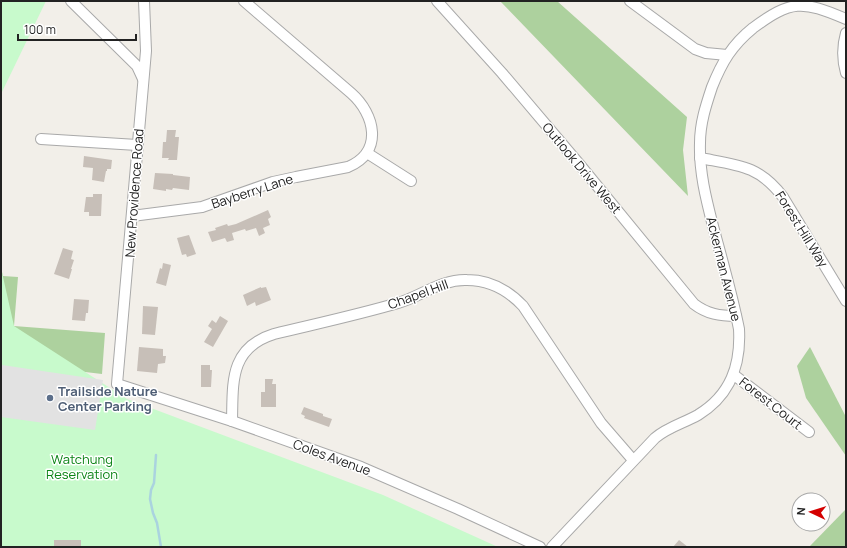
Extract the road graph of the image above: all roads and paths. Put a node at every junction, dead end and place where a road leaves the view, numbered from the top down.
1 (71, 1) edge
2 (144, 1) edge
3 (244, 1) edge
4 (437, 1) edge
5 (630, 1) edge
6 (846, 19) edge
7 (846, 33) edge
8 (727, 55) junction
9 (846, 73) edge
10 (143, 81) junction
11 (41, 139) dead end
12 (137, 145) junction
13 (367, 153) junction
14 (700, 158) junction
15 (411, 181) dead end
16 (132, 216) junction
17 (846, 301) edge
18 (736, 316) junction
19 (734, 375) junction
20 (118, 384) joint
21 (232, 422) junction
22 (808, 432) dead end
23 (634, 460) junction
24 (540, 547) edge
25 (552, 547) edge

1 - 10 street
2 - 10 street, New Providence Road
3 - 13 street
4 - 18 street, Outlook Drive West
5 - 8 street
6 - 8 street, Ackerman Avenue
7 - 9 street
8 - 14 street, Ackerman Avenue
10 - 12 street, New Providence Road
11 - 12 street
12 - 16 street, New Providence Road
13 - 15 street
13 - 16 street, Bayberry Lane
14 - 17 street, Forest Hill Way
14 - 18 street, Ackerman Avenue
16 - 20 street, New Providence Road
18 - 19 street, Ackerman Avenue
19 - 22 street, Forest Court
19 - 23 street, Ackerman Avenue
20 - 21 street, Coles Avenue
21 - 23 street, Chapel Hill
21 - 24 street, Coles Avenue
23 - 25 street, Ackerman Avenue

